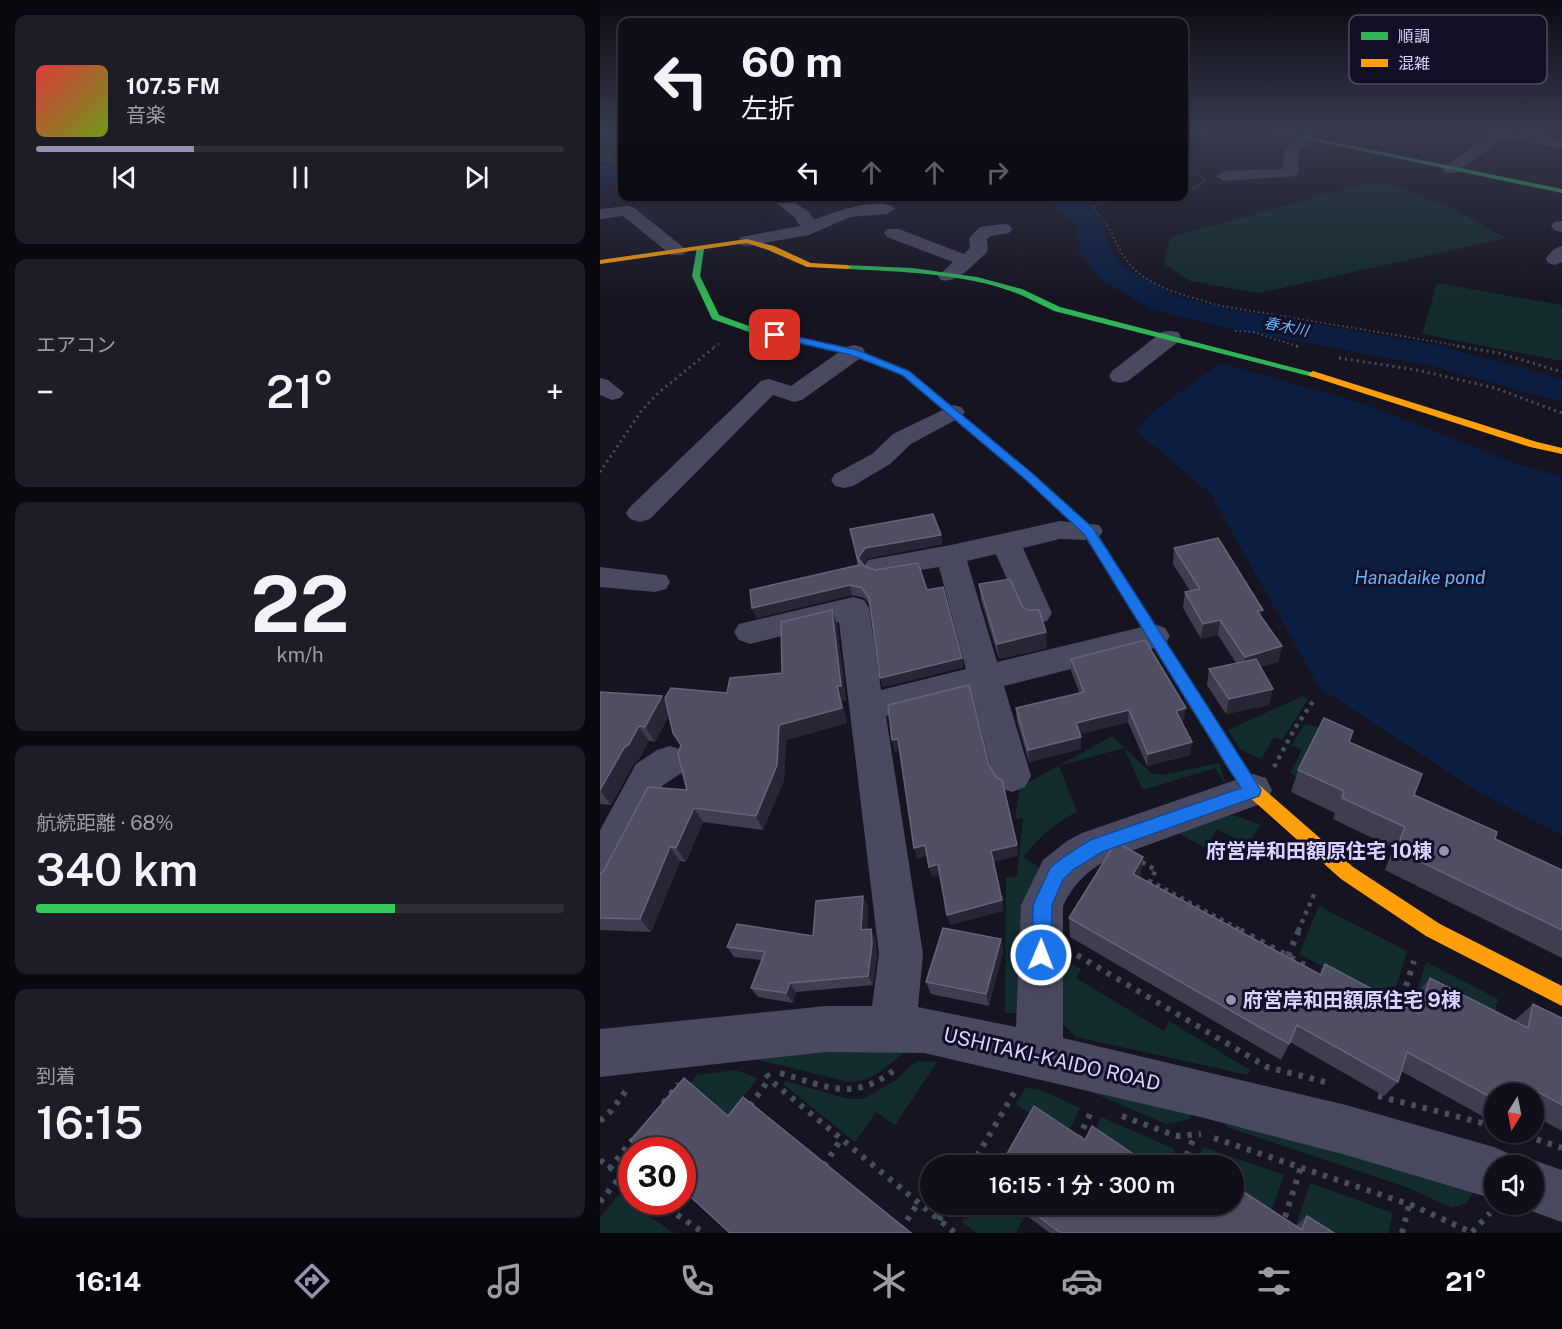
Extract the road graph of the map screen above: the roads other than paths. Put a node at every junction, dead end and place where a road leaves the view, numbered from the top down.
1 (1538, 187) edge
2 (1562, 191) edge
3 (782, 201) dead end
4 (887, 209) dead end
5 (601, 214) edge
6 (644, 225) junction
7 (813, 227) junction
8 (626, 229) dead end
9 (1003, 229) dead end
10 (893, 233) dead end
11 (747, 241) junction
12 (700, 249) junction
13 (677, 251) junction
14 (966, 261) junction
15 (600, 262) edge
16 (948, 276) junction
17 (1170, 337) junction
18 (854, 352) junction
19 (1120, 376) dead end
20 (952, 412) junction
21 (1562, 451) edge
22 (844, 480) dead end
23 (640, 513) dead end
24 (1089, 531) junction
25 (1006, 543) junction
26 (951, 555) junction
27 (878, 567) edge
28 (600, 577) edge
29 (655, 582) dead end
30 (1036, 613) edge
31 (750, 632) dead end
32 (1154, 636) junction
33 (985, 678) junction
34 (867, 707) junction
35 (670, 760) dead end
36 (1012, 776) dead end
37 (1253, 790) junction
38 (600, 870) edge
39 (1562, 996) edge
40 (896, 1047) junction
41 (618, 1065) edge
42 (1031, 1068) junction
43 (1484, 1170) edge
44 (1544, 1190) edge
45 (1562, 1196) edge

1 - 2 street
3 - 7 street
4 - 7 street
5 - 6 street
6 - 8 street
6 - 13 street
7 - 11 street
9 - 14 street
10 - 14 street
11 - 12 street
11 - 16 street
12 - 13 street
12 - 18 street
13 - 15 street
14 - 16 street
16 - 17 street
17 - 19 street
17 - 21 street
18 - 20 street
18 - 23 street
20 - 22 street
20 - 24 street
24 - 25 street
24 - 32 street
25 - 26 street
25 - 30 street
26 - 27 street
26 - 33 street
28 - 29 street
31 - 34 street
32 - 33 street
32 - 37 street
33 - 34 street
33 - 36 street
34 - 40 street
35 - 38 street
37 - 39 street
37 - 42 street
40 - 41 street, USHITAKI-KAIDO ROAD
40 - 42 street, USHITAKI-KAIDO ROAD
42 - 43 street, USHITAKI-KAIDO ROAD
44 - 45 street

